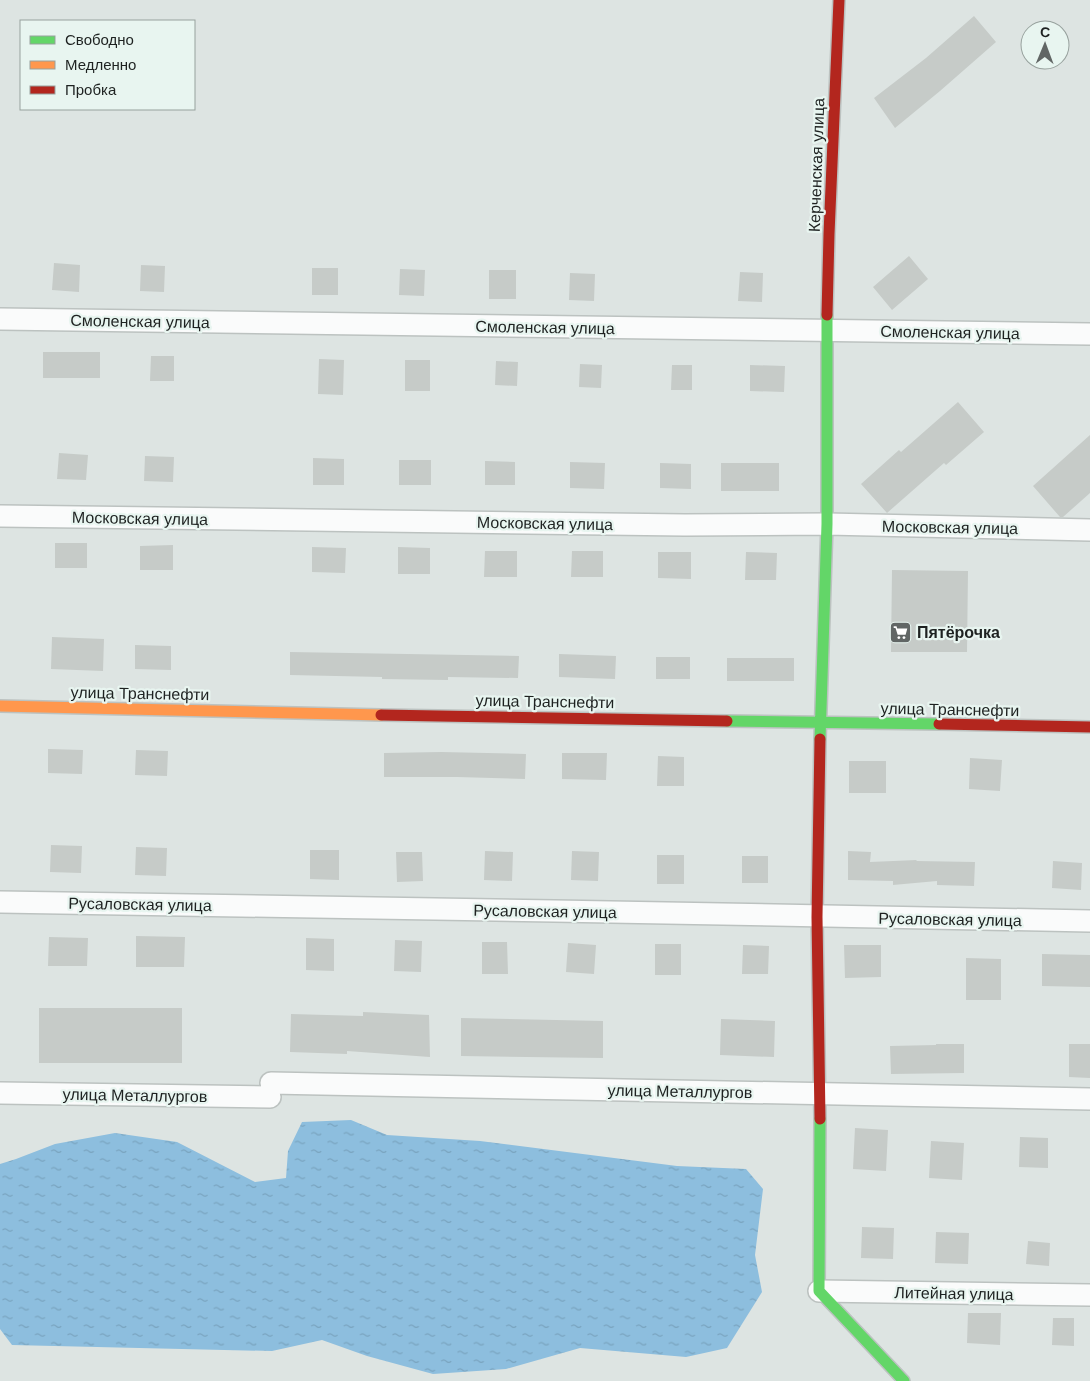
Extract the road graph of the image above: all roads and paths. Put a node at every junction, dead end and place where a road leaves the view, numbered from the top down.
1 (839, 0) edge
2 (0, 320) edge
3 (827, 331) junction
4 (1090, 334) edge
5 (0, 516) edge
6 (827, 524) junction
7 (1090, 530) edge
8 (0, 706) edge
9 (820, 723) junction
10 (1090, 727) edge
11 (0, 902) edge
12 (818, 917) junction
13 (1090, 921) edge
14 (0, 1093) edge
15 (820, 1094) junction
16 (1090, 1099) edge
17 (819, 1291) junction
18 (1090, 1295) edge
19 (904, 1381) edge

1 - 3 street, Керченская улица
2 - 3 street, Смоленская улица
3 - 4 street, Смоленская улица
3 - 6 street, Керченская улица
5 - 6 street, Московская улица
6 - 7 street, Московская улица
6 - 9 street, Керченская улица
8 - 9 street, улица Транснефти
9 - 10 street, улица Транснефти
9 - 12 street, Керченская улица
11 - 12 street, Русаловская улица
12 - 13 street, Русаловская улица
12 - 15 street, Керченская улица
14 - 15 street, улица Металлургов
15 - 16 street, улица Металлургов
15 - 17 street, Керченская улица
17 - 18 street, Литейная улица
17 - 19 street

